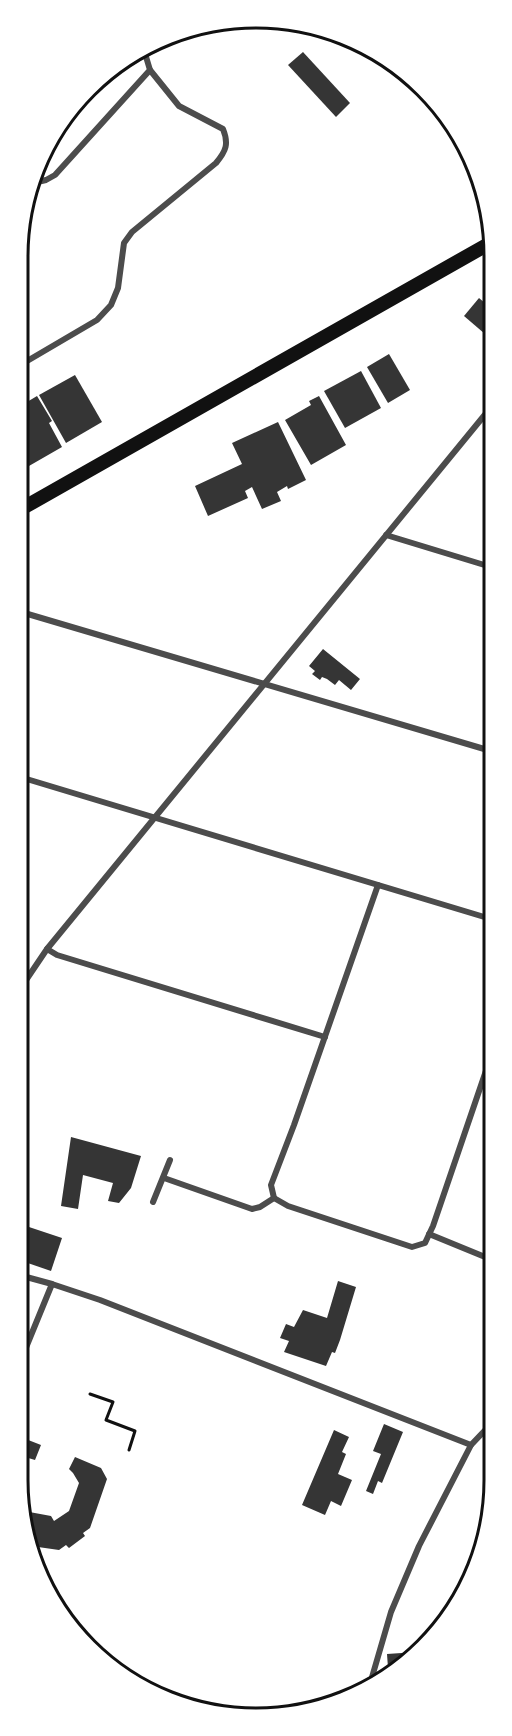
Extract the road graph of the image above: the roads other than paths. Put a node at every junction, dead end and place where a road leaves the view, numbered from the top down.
1 (146, 57) edge
2 (150, 69) junction
3 (42, 181) edge
4 (483, 247) edge
5 (28, 361) edge
6 (484, 416) edge
7 (28, 505) edge
8 (386, 535) junction
9 (484, 565) edge
10 (28, 614) edge
11 (265, 683) junction
12 (484, 749) edge
13 (28, 779) edge
14 (155, 818) junction
15 (378, 885) junction
16 (484, 916) edge
17 (47, 950) junction
18 (28, 977) edge
19 (326, 1037) junction
20 (484, 1076) edge
21 (171, 1160) dead end
22 (164, 1178) junction
23 (274, 1198) junction
24 (153, 1202) dead end
25 (429, 1234) junction
26 (484, 1256) edge
27 (28, 1277) edge
28 (52, 1284) junction
29 (28, 1343) edge
30 (484, 1431) edge
31 (471, 1445) junction
32 (373, 1675) edge

1 - 2 street
2 - 3 street
2 - 5 street
4 - 7 main road
6 - 8 street
8 - 9 street
8 - 11 street
10 - 11 street
11 - 12 street
11 - 14 street
13 - 14 street
14 - 15 street
14 - 17 street
15 - 16 street
15 - 19 street
17 - 18 street
17 - 19 street
19 - 23 street
20 - 25 street
21 - 22 street
22 - 23 street
22 - 24 street
23 - 25 street
25 - 26 street
27 - 28 street
28 - 29 street
28 - 31 street
30 - 31 street
31 - 32 street

